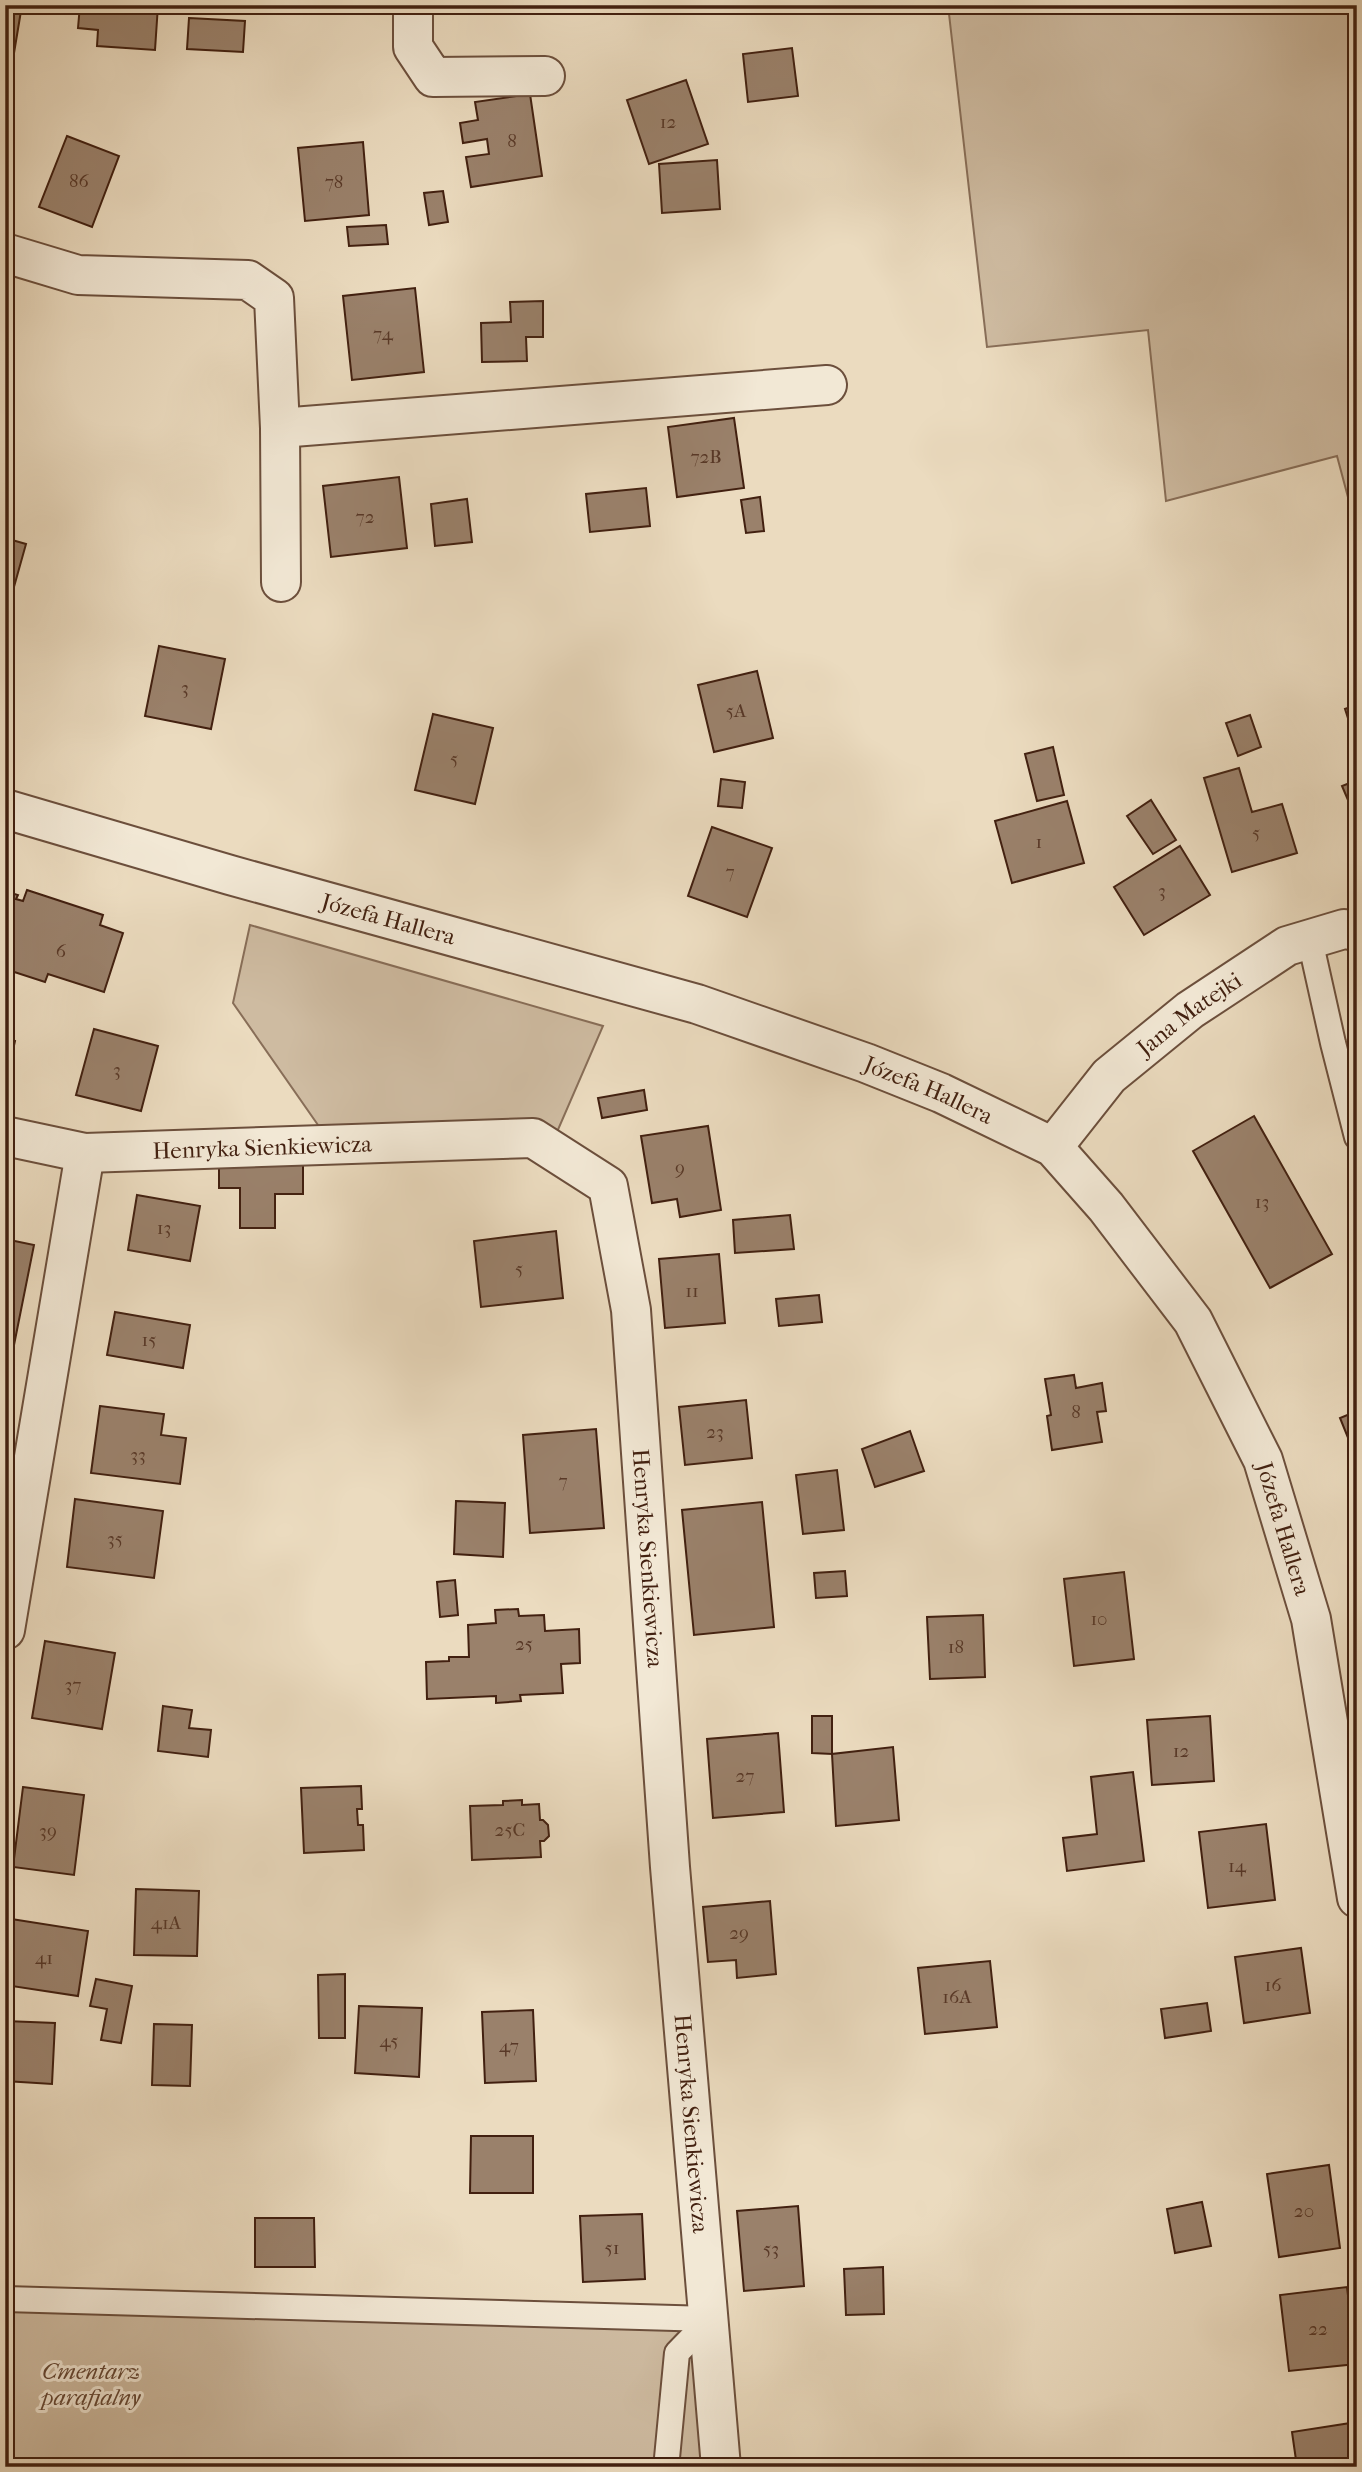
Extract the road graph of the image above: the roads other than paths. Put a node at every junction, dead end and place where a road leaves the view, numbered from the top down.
1 (413, 5) edge
2 (545, 76) dead end
3 (5, 253) edge
4 (827, 385) dead end
5 (280, 428) junction
6 (281, 582) dead end
7 (5, 809) edge
8 (1357, 931) edge
9 (1310, 940) junction
10 (5, 1136) edge
11 (1357, 1137) edge
12 (1053, 1147) junction
13 (85, 1153) junction
14 (5, 1630) edge
15 (1357, 1898) edge
16 (5, 2300) edge
17 (710, 2319) junction
18 (667, 2458) dead end
19 (721, 2467) edge

1 - 2 street
3 - 5 street
4 - 5 street
5 - 6 street
7 - 12 street, Józefa Hallera
8 - 9 street, Jana Matejki
9 - 11 lane
9 - 12 street, Jana Matejki
10 - 13 street, Henryka Sienkiewicza
12 - 15 street, Józefa Hallera
13 - 14 street
13 - 17 street, Henryka Sienkiewicza
16 - 17 lane
17 - 18 lane
17 - 19 street, Henryka Sienkiewicza

